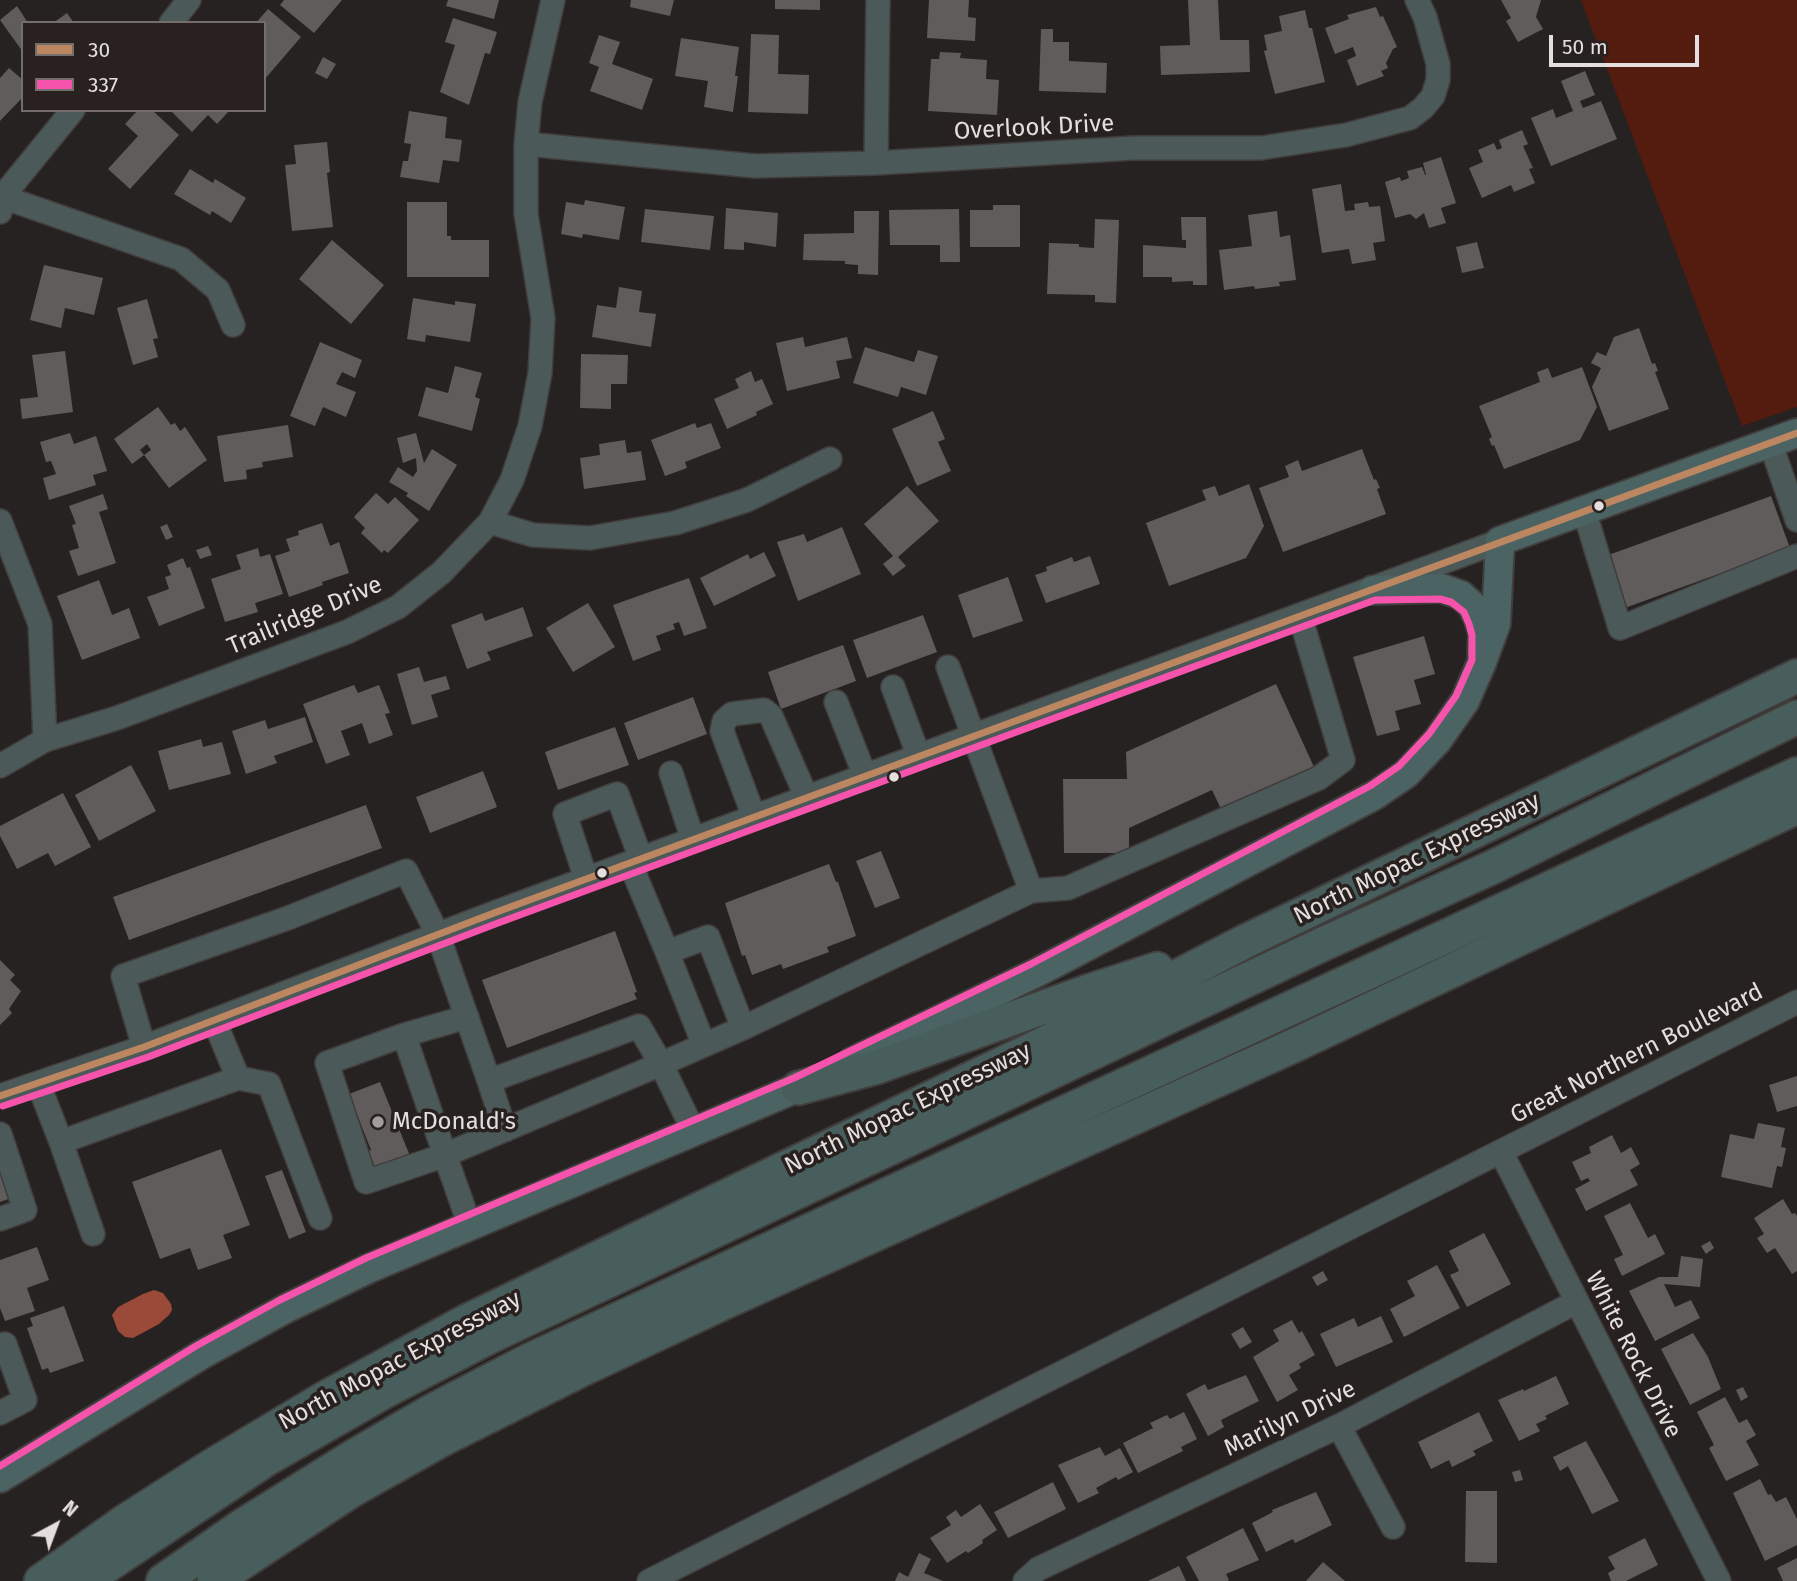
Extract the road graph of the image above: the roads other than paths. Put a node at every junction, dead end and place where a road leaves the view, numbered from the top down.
1 (189, 0) edge
2 (554, 0) edge
3 (878, 0) edge
4 (1417, 0) edge
5 (173, 21) edge
6 (70, 112) edge
7 (526, 144) junction
8 (876, 163) junction
9 (1, 201) edge
10 (233, 325) dead end
11 (1797, 433) edge
12 (1770, 443) junction
13 (830, 459) dead end
14 (1795, 505) edge
15 (1584, 510) junction
16 (0, 521) edge
17 (490, 522) junction
18 (1500, 541) junction
19 (1797, 556) edge
20 (1373, 590) junction
21 (1300, 616) junction
22 (1482, 662) junction
23 (948, 667) dead end
24 (1797, 677) edge
25 (893, 687) dead end
26 (836, 702) dead end
27 (1797, 717) edge
28 (974, 736) junction
29 (45, 740) junction
30 (1652, 747) junction
31 (919, 757) junction
32 (0, 766) edge
33 (671, 773) dead end
34 (1797, 774) edge
35 (865, 776) junction
36 (807, 798) junction
37 (1797, 807) edge
38 (754, 817) junction
39 (693, 840) junction
40 (636, 861) junction
41 (586, 879) junction
42 (1031, 891) junction
43 (1607, 896) junction
44 (438, 935) junction
45 (1246, 941) junction
46 (1323, 944) junction
47 (667, 951) junction
48 (1797, 1002) edge
49 (1296, 1005) junction
50 (467, 1017) junction
51 (214, 1020) junction
52 (743, 1028) junction
53 (404, 1035) junction
54 (704, 1045) junction
55 (144, 1047) junction
56 (661, 1064) junction
57 (238, 1078) junction
58 (489, 1081) junction
59 (38, 1083) junction
60 (797, 1088) junction
61 (0, 1096) edge
62 (505, 1130) junction
63 (694, 1132) junction
64 (0, 1134) edge
65 (61, 1142) junction
66 (1501, 1152) junction
67 (445, 1155) junction
68 (0, 1219) edge
69 (320, 1219) dead end
70 (470, 1226) junction
71 (93, 1234) dead end
72 (1577, 1302) junction
73 (0, 1345) edge
74 (0, 1413) edge
75 (437, 1425) junction
76 (1339, 1426) junction
77 (0, 1457) edge
78 (31, 1457) junction
79 (0, 1478) edge
80 (1393, 1527) dead end
81 (77, 1570) edge
82 (41, 1581) edge
83 (163, 1581) edge
84 (214, 1581) edge
85 (649, 1581) edge
86 (1025, 1581) edge
87 (1718, 1581) edge

1 - 5 street
2 - 7 street, Trailridge Drive
3 - 8 street
4 - 8 street, Overlook Drive
6 - 9 street
7 - 8 street, Overlook Drive
7 - 17 street, Trailridge Drive
9 - 10 street
11 - 12 main road
12 - 14 street
12 - 15 main road
13 - 17 street
15 - 18 main road
15 - 19 street
16 - 29 street
17 - 29 street, Trailridge Drive
18 - 20 street
18 - 22 main road
20 - 21 street
20 - 22 main road
21 - 28 street
21 - 42 street
22 - 60 main road
23 - 28 street
24 - 30 highway, North Mopac Expressway
25 - 31 street
26 - 35 street
27 - 46 highway
28 - 31 street
28 - 42 street
29 - 32 street, Trailridge Drive
30 - 45 highway, North Mopac Expressway
30 - 46 highway
31 - 35 street
33 - 39 street
34 - 49 highway
35 - 36 street
36 - 38 street
36 - 38 street
37 - 43 highway
38 - 39 street
39 - 40 street
40 - 41 street
40 - 41 street
40 - 47 street
41 - 44 street
42 - 52 street
43 - 49 highway
43 - 75 highway
44 - 50 street
44 - 51 street
44 - 55 street
45 - 60 highway
45 - 81 highway, North Mopac Expressway
46 - 81 highway
47 - 52 street
47 - 54 street
48 - 66 street, Great Northern Boulevard
49 - 75 highway
50 - 53 street
50 - 58 street
51 - 55 street
51 - 57 street
52 - 54 street
53 - 67 street
53 - 67 street
54 - 56 street
55 - 59 street
56 - 58 street
56 - 62 street
56 - 63 street
57 - 65 street
57 - 69 street
58 - 62 street
59 - 61 street
59 - 65 street
60 - 63 main road
62 - 67 street
63 - 70 main road
64 - 68 street
65 - 71 street
66 - 72 street, White Rock Drive
66 - 85 street, Great Northern Boulevard
67 - 70 street
70 - 78 main road
72 - 76 street, Marilyn Drive
72 - 87 street, White Rock Drive
73 - 74 street
75 - 83 highway
75 - 84 highway
76 - 80 street
76 - 86 street, Marilyn Drive
77 - 78 main road
78 - 79 main road
81 - 82 highway, North Mopac Expressway

